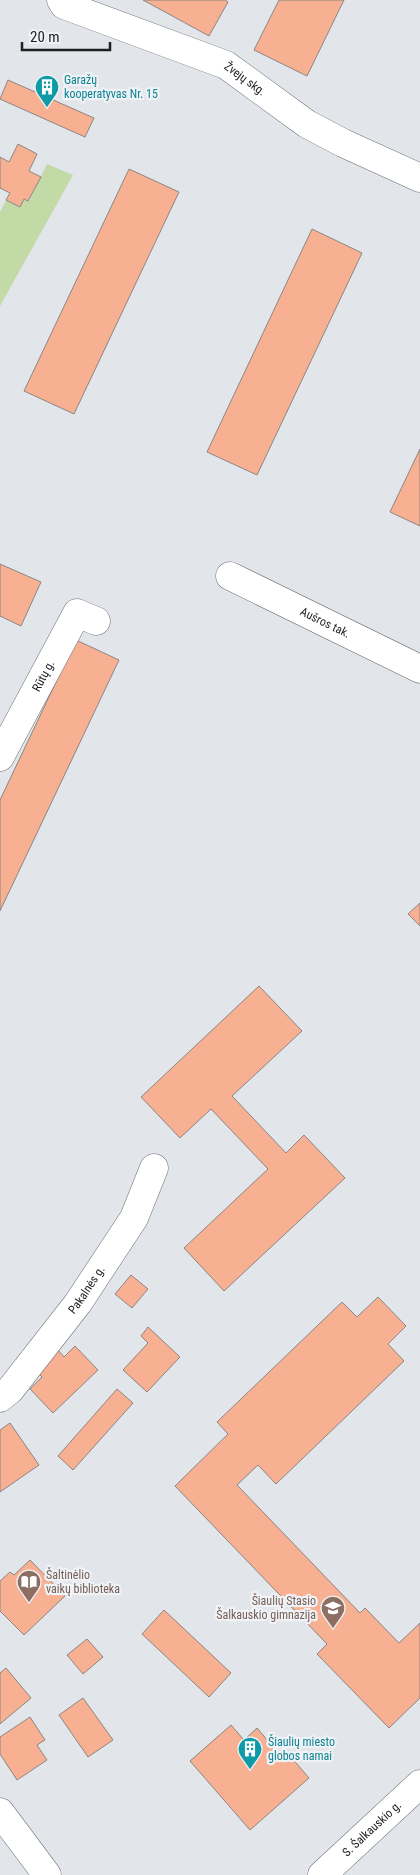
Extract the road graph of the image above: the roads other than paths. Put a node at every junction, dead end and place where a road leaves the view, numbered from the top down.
1 (61, 0) edge
2 (420, 178) edge
3 (230, 576) dead end
4 (96, 621) dead end
5 (420, 669) edge
6 (0, 757) edge
7 (154, 1168) dead end
8 (0, 1398) edge
9 (420, 1784) edge
10 (0, 1812) edge
11 (47, 1875) edge
12 (322, 1875) edge

1 - 2 street, Žvejų skg.
3 - 5 street, Aušros tak.
4 - 6 street, Rūtų g.
7 - 8 street, Pakalnės g.
9 - 12 street, S. Šalkauskio g.
10 - 11 street

